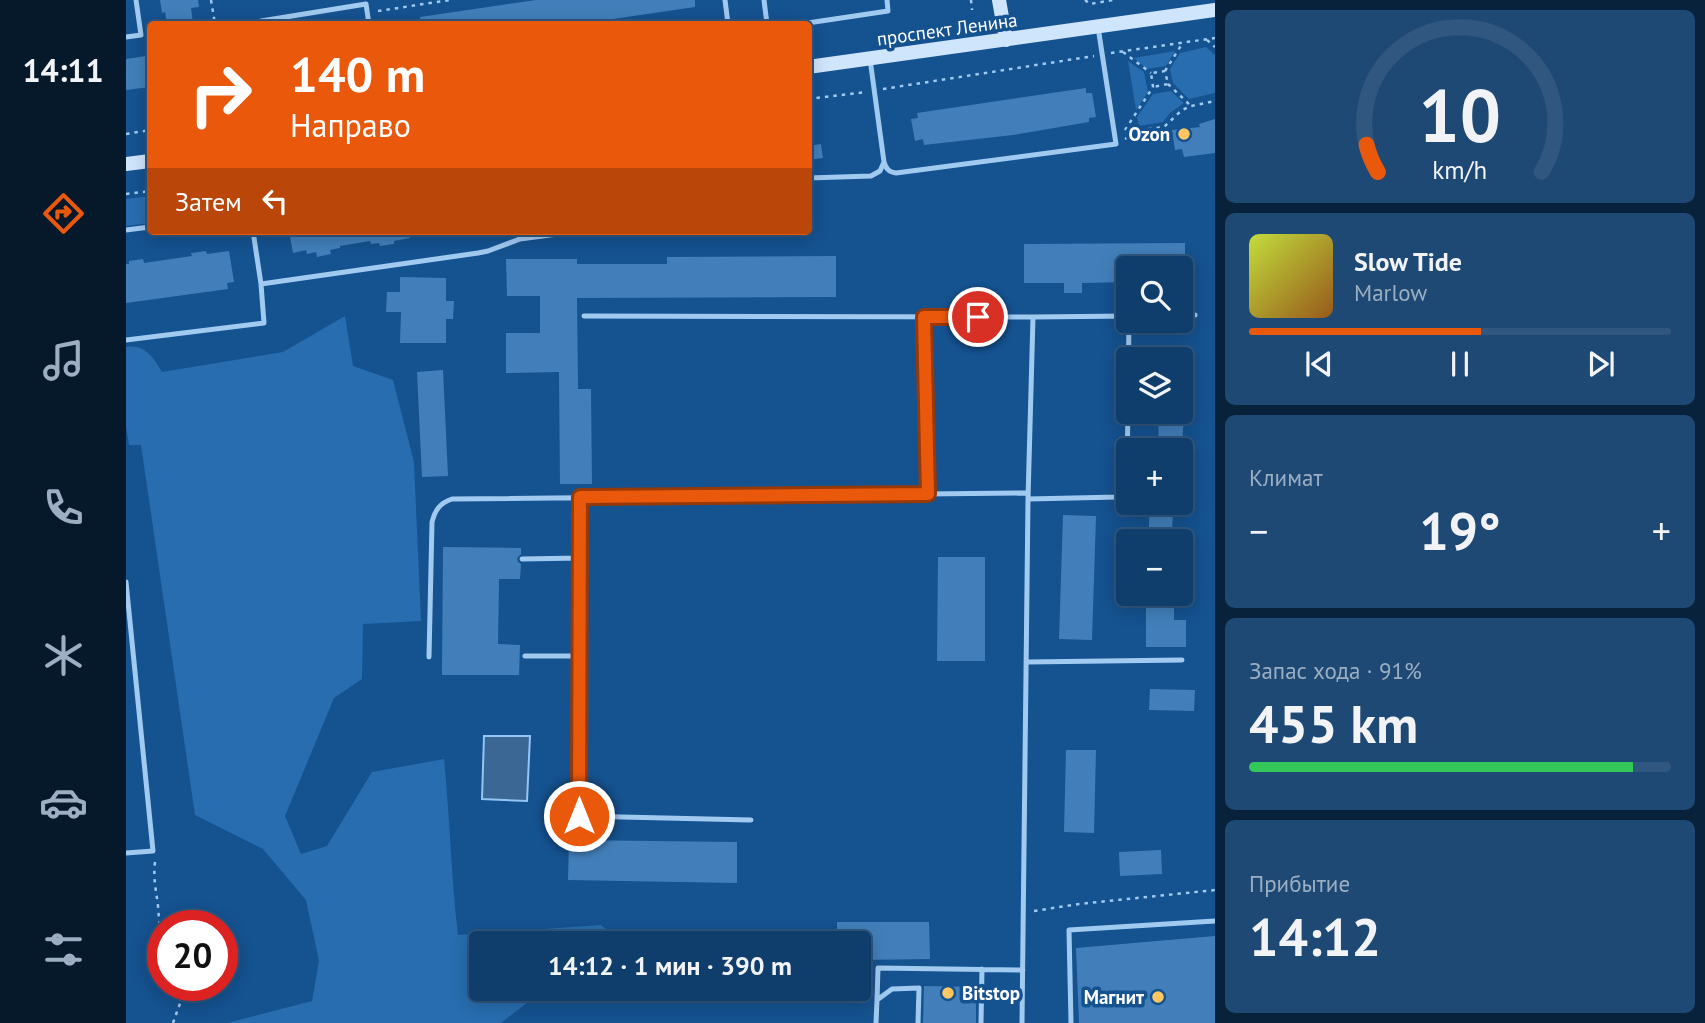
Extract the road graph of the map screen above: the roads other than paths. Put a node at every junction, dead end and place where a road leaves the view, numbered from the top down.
1 (136, 0) edge
2 (725, 0) edge
3 (764, 0) edge
4 (887, 0) edge
5 (999, 0) edge
6 (1215, 10) edge
7 (261, 21) edge
8 (368, 21) edge
9 (727, 21) edge
10 (767, 21) edge
11 (812, 22) edge
12 (1098, 27) junction
13 (126, 37) edge
14 (1006, 40) junction
15 (870, 58) junction
16 (812, 66) edge
17 (147, 161) edge
18 (884, 162) junction
19 (126, 164) edge
20 (812, 178) edge
21 (147, 227) edge
22 (126, 230) edge
23 (254, 235) edge
24 (520, 235) edge
25 (550, 235) edge
26 (520, 239) junction
27 (261, 284) junction
28 (584, 317) dead end
29 (924, 317) junction
30 (1033, 317) junction
31 (1116, 318) edge
32 (1129, 333) edge
33 (126, 340) edge
34 (928, 494) junction
35 (1028, 496) junction
36 (580, 497) junction
37 (580, 558) junction
38 (522, 559) dead end
39 (126, 582) edge
40 (525, 656) dead end
41 (579, 656) junction
42 (429, 657) dead end
43 (1182, 660) dead end
44 (1027, 662) junction
45 (751, 820) dead end
46 (126, 853) edge
47 (1215, 921) edge
48 (982, 969) junction
49 (1023, 970) junction
50 (877, 1000) junction
51 (876, 1023) edge
52 (918, 1023) edge
53 (981, 1023) edge
54 (1022, 1023) edge
55 (1071, 1023) edge

1 - 13 lane
2 - 9 lane
3 - 10 lane
4 - 11 lane
5 - 14 main road
6 - 12 main road, проспект Ленина
7 - 8 lane
12 - 14 main road, проспект Ленина
12 - 18 lane
14 - 15 main road, проспект Ленина
15 - 16 main road, проспект Ленина
15 - 18 lane
17 - 19 main road
18 - 20 lane
21 - 22 lane
23 - 27 lane
24 - 26 lane
25 - 26 lane
26 - 27 lane
27 - 33 lane
28 - 29 lane
29 - 30 lane
29 - 34 lane
30 - 31 lane
30 - 35 lane
32 - 35 lane
34 - 35 lane
34 - 36 lane
35 - 44 lane
36 - 37 lane
36 - 42 lane
37 - 38 lane
37 - 41 lane
39 - 46 lane
40 - 41 lane
41 - 45 lane
43 - 44 lane
44 - 49 lane
47 - 55 lane
48 - 49 lane
48 - 50 lane
48 - 53 lane
49 - 54 lane
50 - 51 lane
50 - 52 lane

